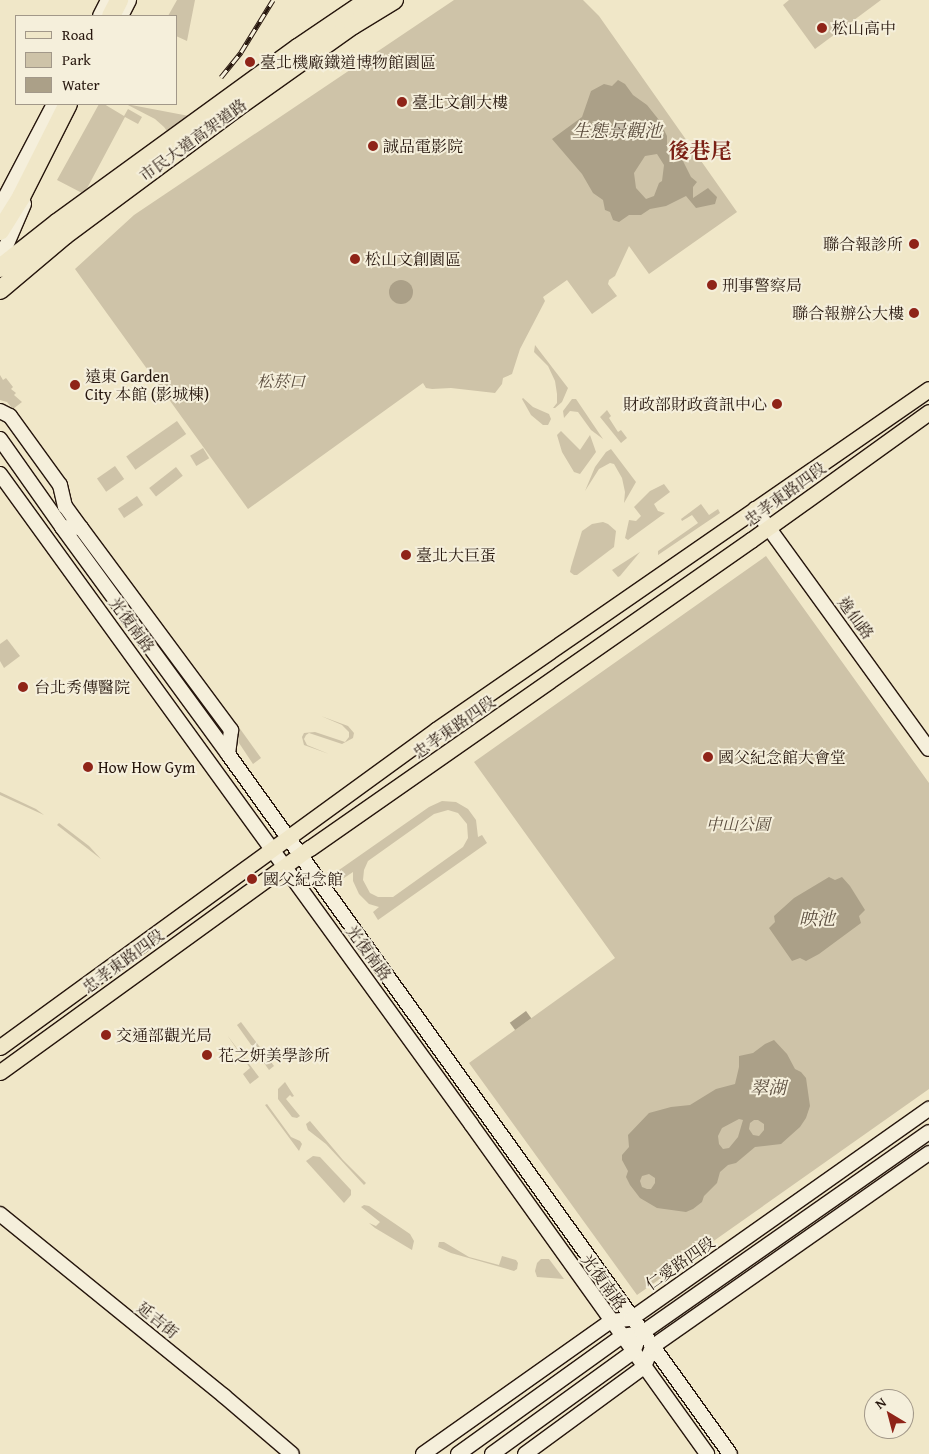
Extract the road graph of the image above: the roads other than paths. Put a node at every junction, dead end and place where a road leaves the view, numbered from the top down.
1 (108, 0) edge
2 (119, 0) edge
3 (129, 0) edge
4 (369, 0) edge
5 (394, 0) edge
6 (100, 15) edge
7 (112, 15) edge
8 (122, 15) edge
9 (53, 105) edge
10 (67, 105) edge
11 (75, 105) edge
12 (26, 200) junction
13 (0, 207) edge
14 (0, 232) edge
15 (0, 242) edge
16 (0, 260) edge
17 (0, 268) edge
18 (0, 290) edge
19 (929, 389) edge
20 (0, 411) edge
21 (929, 412) edge
22 (0, 439) edge
23 (0, 474) edge
24 (756, 508) junction
25 (62, 527) junction
26 (769, 527) junction
27 (81, 528) junction
28 (929, 749) edge
29 (228, 754) junction
30 (287, 838) junction
31 (272, 849) junction
32 (300, 856) junction
33 (285, 867) junction
34 (0, 1047) edge
35 (0, 1072) edge
36 (929, 1109) edge
37 (929, 1132) edge
38 (929, 1153) edge
39 (0, 1214) edge
40 (631, 1319) junction
41 (611, 1321) junction
42 (642, 1334) junction
43 (622, 1336) junction
44 (652, 1347) junction
45 (633, 1352) junction
46 (644, 1367) junction
47 (292, 1454) edge
48 (423, 1454) edge
49 (458, 1454) edge
50 (492, 1454) edge
51 (525, 1454) edge
52 (707, 1454) edge
53 (730, 1454) edge

1 - 6 main road
2 - 7 highway
3 - 8 main road
4 - 17 highway, 市民大道高架道路
5 - 18 highway, 市民大道高架道路
9 - 13 main road
10 - 14 highway
11 - 12 main road
12 - 15 main road
12 - 16 main road
19 - 24 main road, 忠孝東路四段
20 - 27 main road, 光復南路
21 - 26 main road, 忠孝東路四段
22 - 25 main road, 光復南路
23 - 31 main road, 光復南路
24 - 26 main road, 逸仙路
24 - 30 main road, 忠孝東路四段
25 - 27 main road
25 - 29 main road, 光復南路
26 - 28 main road, 逸仙路
26 - 32 main road, 忠孝東路四段
27 - 29 main road, 光復南路
29 - 30 main road, 光復南路
30 - 31 main road, 忠孝東路四段
30 - 32 main road, 光復南路
31 - 33 main road, 光復南路
31 - 34 main road, 忠孝東路四段
32 - 33 main road, 忠孝東路四段
32 - 40 main road, 光復南路
33 - 35 main road, 忠孝東路四段
33 - 41 main road, 光復南路
36 - 40 main road, 仁愛路四段
37 - 42 main road
38 - 44 main road
39 - 47 main road, 延吉街
40 - 41 main road, 仁愛路四段
40 - 42 main road, 光復南路
41 - 43 main road, 光復南路
41 - 48 main road, 仁愛路四段
42 - 43 main road
42 - 44 main road, 光復南路
42 - 45 main road
43 - 45 main road, 光復南路
43 - 49 main road
44 - 46 main road
44 - 53 main road, 光復南路
45 - 46 main road, 光復南路
45 - 50 main road
46 - 51 main road
46 - 52 main road, 光復南路

